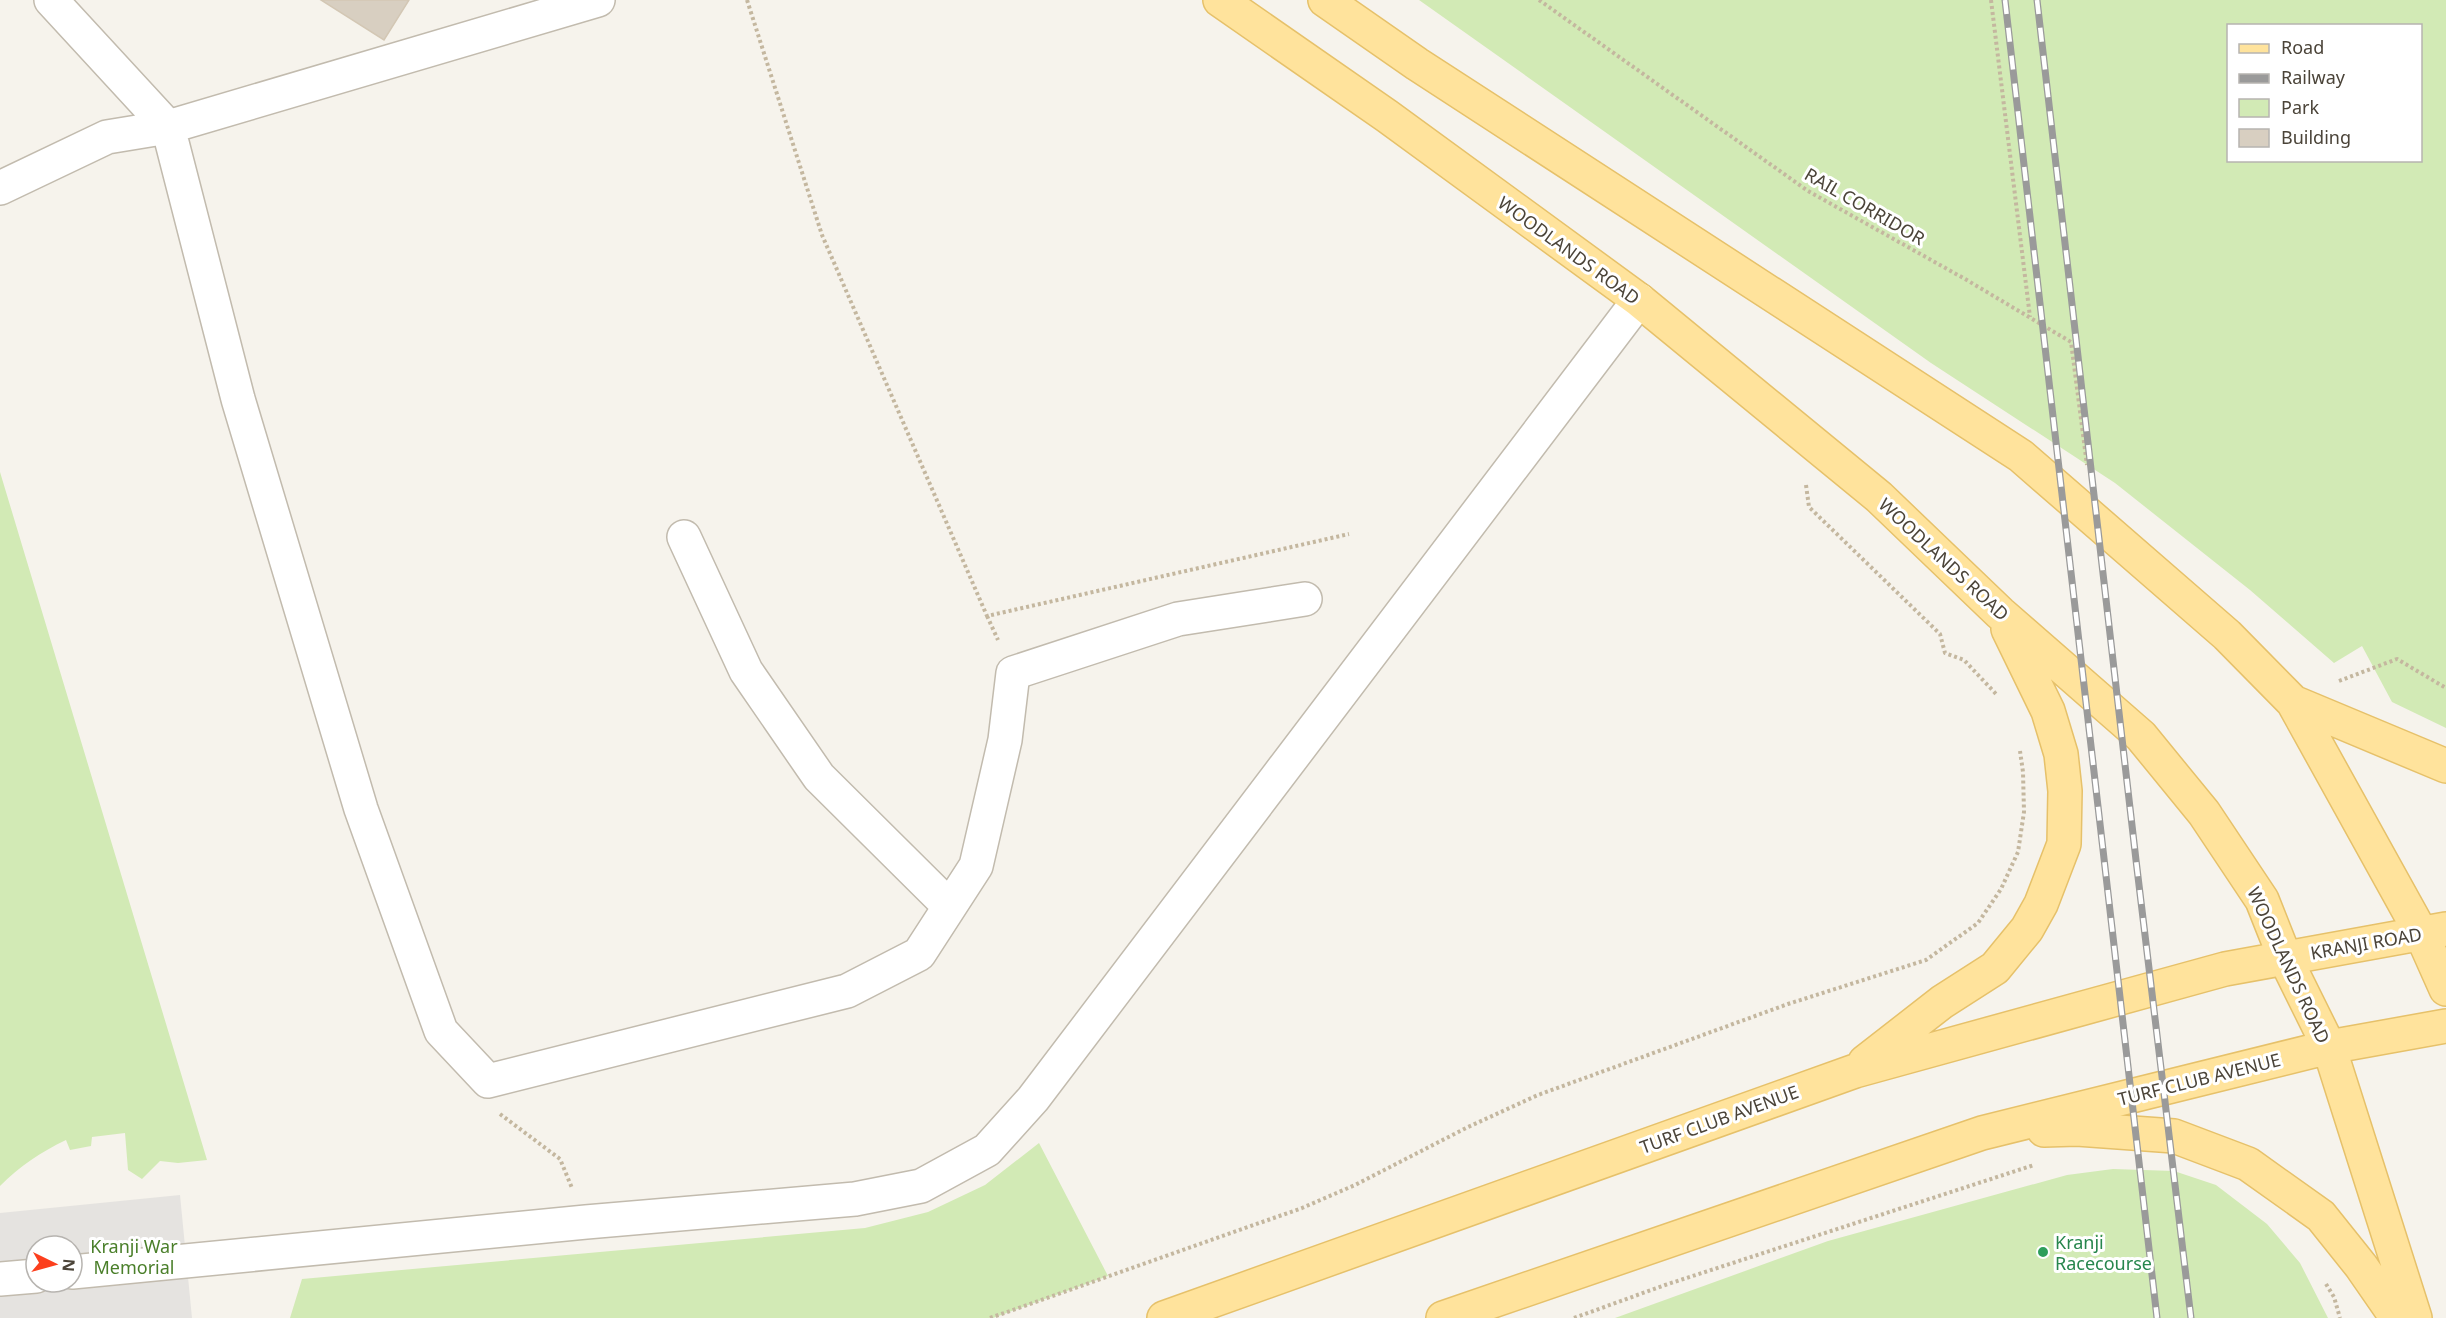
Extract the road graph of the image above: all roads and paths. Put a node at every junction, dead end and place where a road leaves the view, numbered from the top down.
1 (51, 0) edge
2 (598, 0) edge
3 (747, 0) edge
4 (1220, 0) edge
5 (1326, 0) edge
6 (1539, 0) edge
7 (1991, 0) edge
8 (168, 127) junction
9 (0, 188) edge
10 (1639, 300) junction
11 (2030, 318) junction
12 (2087, 470) dead end
13 (1805, 476) dead end
14 (1349, 534) dead end
15 (684, 537) dead end
16 (1305, 599) dead end
17 (2000, 613) junction
18 (2333, 684) dead end
19 (2446, 688) edge
20 (2293, 702) junction
21 (2003, 704) dead end
22 (2018, 742) dead end
23 (2446, 766) edge
24 (949, 906) junction
25 (2434, 931) edge
26 (2285, 958) junction
27 (2446, 989) edge
28 (2446, 1026) edge
29 (2329, 1047) junction
30 (1854, 1071) junction
31 (488, 1081) junction
32 (1983, 1133) junction
33 (2042, 1163) dead end
34 (586, 1222) junction
35 (84, 1271) edge
36 (24, 1276) edge
37 (2322, 1277) dead end
38 (0, 1279) edge
39 (990, 1318) edge
40 (1164, 1318) edge
41 (1443, 1318) edge
42 (1574, 1318) edge
43 (2340, 1318) edge
44 (2397, 1318) edge
45 (2415, 1318) edge

1 - 8 lane
2 - 8 lane
3 - 14 path
4 - 10 main road, WOODLANDS ROAD
5 - 20 main road
6 - 11 path, RAIL CORRIDOR
7 - 11 path
8 - 9 lane
8 - 31 lane
10 - 17 main road, WOODLANDS ROAD
10 - 34 lane
11 - 12 path, RAIL CORRIDOR
13 - 21 path
15 - 24 lane
16 - 24 lane
17 - 26 main road, WOODLANDS ROAD
17 - 30 main road
18 - 19 path
20 - 23 main road
20 - 25 main road
22 - 39 path
24 - 31 lane
25 - 26 main road, KRANJI ROAD
25 - 27 main road
26 - 29 main road, WOODLANDS ROAD
26 - 30 main road, TURF CLUB AVENUE
28 - 29 main road, TURF CLUB AVENUE
29 - 32 main road, TURF CLUB AVENUE
29 - 45 main road, WOODLANDS ROAD
30 - 40 main road, TURF CLUB AVENUE
31 - 34 path
32 - 41 main road, TURF CLUB AVENUE
32 - 44 main road
33 - 42 path
34 - 35 lane
36 - 38 lane
37 - 43 path

